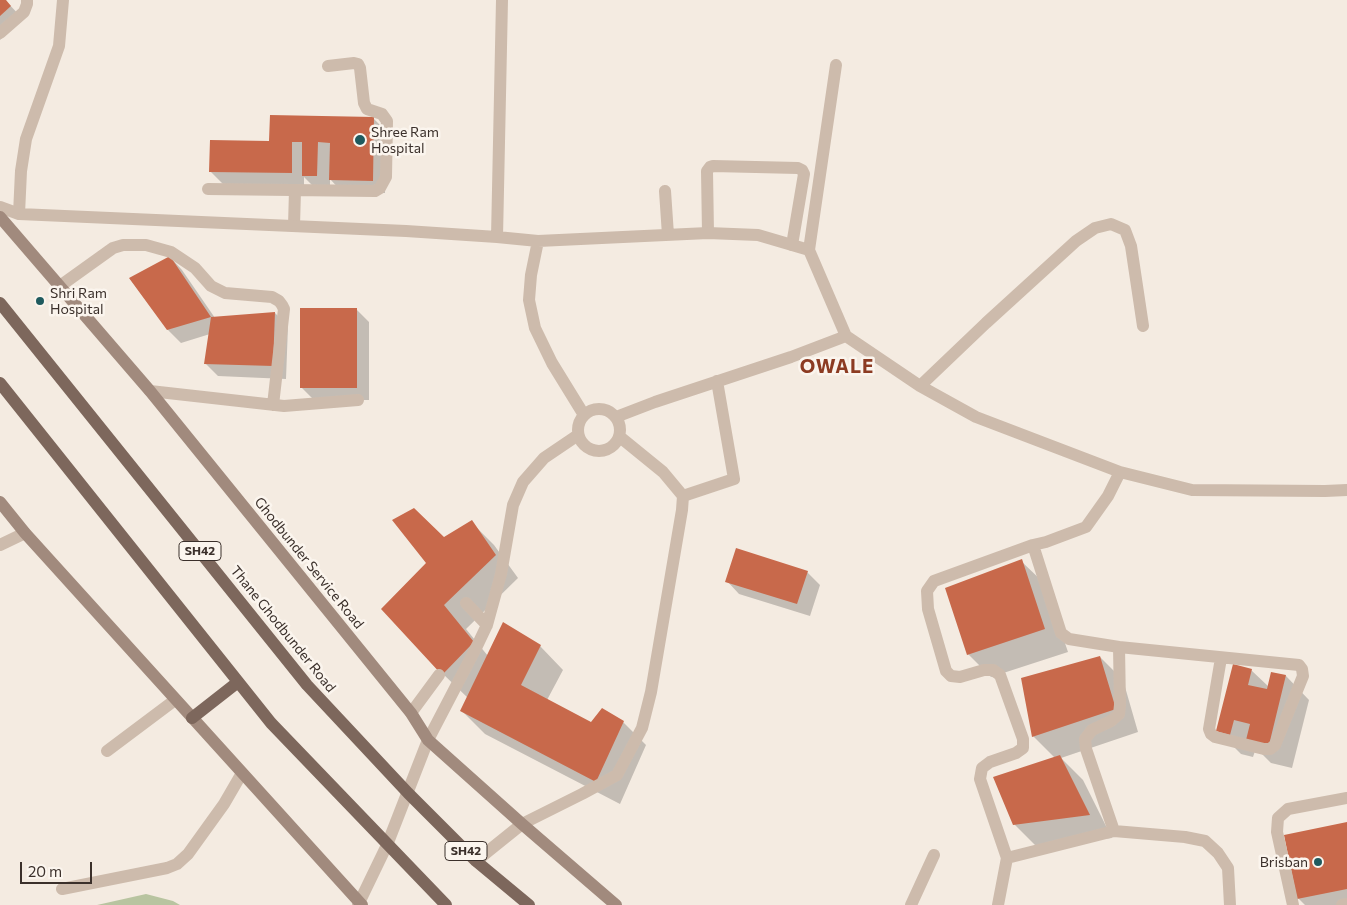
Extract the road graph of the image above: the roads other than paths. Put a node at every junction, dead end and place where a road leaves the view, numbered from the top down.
1 (27, 0) edge
2 (63, 0) edge
3 (502, 0) edge
4 (0, 33) edge
5 (836, 65) dead end
6 (328, 66) dead end
7 (208, 190) dead end
8 (295, 190) junction
9 (665, 191) dead end
10 (0, 207) edge
11 (19, 214) junction
12 (0, 217) edge
13 (294, 226) junction
14 (708, 233) junction
15 (668, 235) junction
16 (497, 237) junction
17 (538, 241) junction
18 (792, 245) junction
19 (809, 250) junction
20 (60, 286) junction
21 (0, 303) edge
22 (1143, 326) dead end
23 (846, 336) junction
24 (717, 381) junction
25 (0, 383) edge
26 (920, 386) junction
27 (150, 391) junction
28 (358, 400) dead end
29 (273, 405) junction
30 (584, 415) junction
31 (616, 417) junction
32 (578, 435) junction
33 (620, 437) junction
34 (1120, 472) junction
35 (1347, 490) edge
36 (683, 496) junction
37 (0, 502) edge
38 (24, 533) junction
39 (0, 545) edge
40 (1034, 545) junction
41 (466, 603) dead end
42 (487, 626) junction
43 (1119, 647) junction
44 (1221, 658) junction
45 (439, 675) dead end
46 (238, 682) junction
47 (175, 700) junction
48 (411, 713) junction
49 (192, 718) junction
50 (428, 740) junction
51 (107, 751) dead end
52 (242, 773) junction
53 (408, 793) junction
54 (1347, 798) edge
55 (522, 824) junction
56 (1114, 831) junction
57 (387, 844) junction
58 (934, 855) dead end
59 (1007, 858) junction
60 (476, 861) junction
61 (62, 889) dead end
62 (360, 904) edge
63 (1347, 904) edge
64 (446, 905) edge
65 (529, 905) edge
66 (616, 905) edge
67 (911, 905) edge
68 (998, 905) edge
69 (1230, 905) edge
70 (1292, 905) edge
71 (1342, 905) edge

1 - 4 street
2 - 11 street
3 - 16 street
5 - 19 street
6 - 8 street
7 - 8 street
8 - 13 street
9 - 15 street
10 - 11 street
11 - 13 street
12 - 20 street, Ghodbunder Service Road
13 - 16 street
14 - 15 street
14 - 18 street
14 - 18 street
15 - 17 street
16 - 17 street
17 - 30 street
18 - 19 street
19 - 23 street
20 - 27 street, Ghodbunder Service Road
20 - 29 street
21 - 53 main road, Thane Ghodbunder Road / SH42
22 - 26 street
23 - 24 street
23 - 26 street
24 - 31 street
24 - 36 street
25 - 46 main road
26 - 34 street
27 - 29 street
27 - 48 street, Ghodbunder Service Road
28 - 29 street
30 - 31 street
30 - 32 street
31 - 33 street
32 - 33 street
32 - 42 street
33 - 36 street
34 - 35 street
34 - 40 street
36 - 55 street
37 - 38 street
38 - 39 street
38 - 47 street
40 - 43 street
40 - 59 street
41 - 42 street
42 - 50 street
43 - 44 street
43 - 56 street
44 - 44 street
45 - 48 street
46 - 49 main road
46 - 57 main road
47 - 49 street
47 - 51 street
48 - 50 street, Ghodbunder Service Road
49 - 52 street
50 - 53 street
50 - 55 street, Ghodbunder Service Road
52 - 61 street
52 - 62 street
53 - 57 street
53 - 60 main road, Thane Ghodbunder Road / SH42
54 - 70 street
55 - 60 street
55 - 66 street, Ghodbunder Service Road
56 - 59 street
56 - 69 street
57 - 62 street
57 - 64 main road
58 - 67 street
59 - 68 street
60 - 65 main road, Thane Ghodbunder Road / SH42
63 - 71 street

